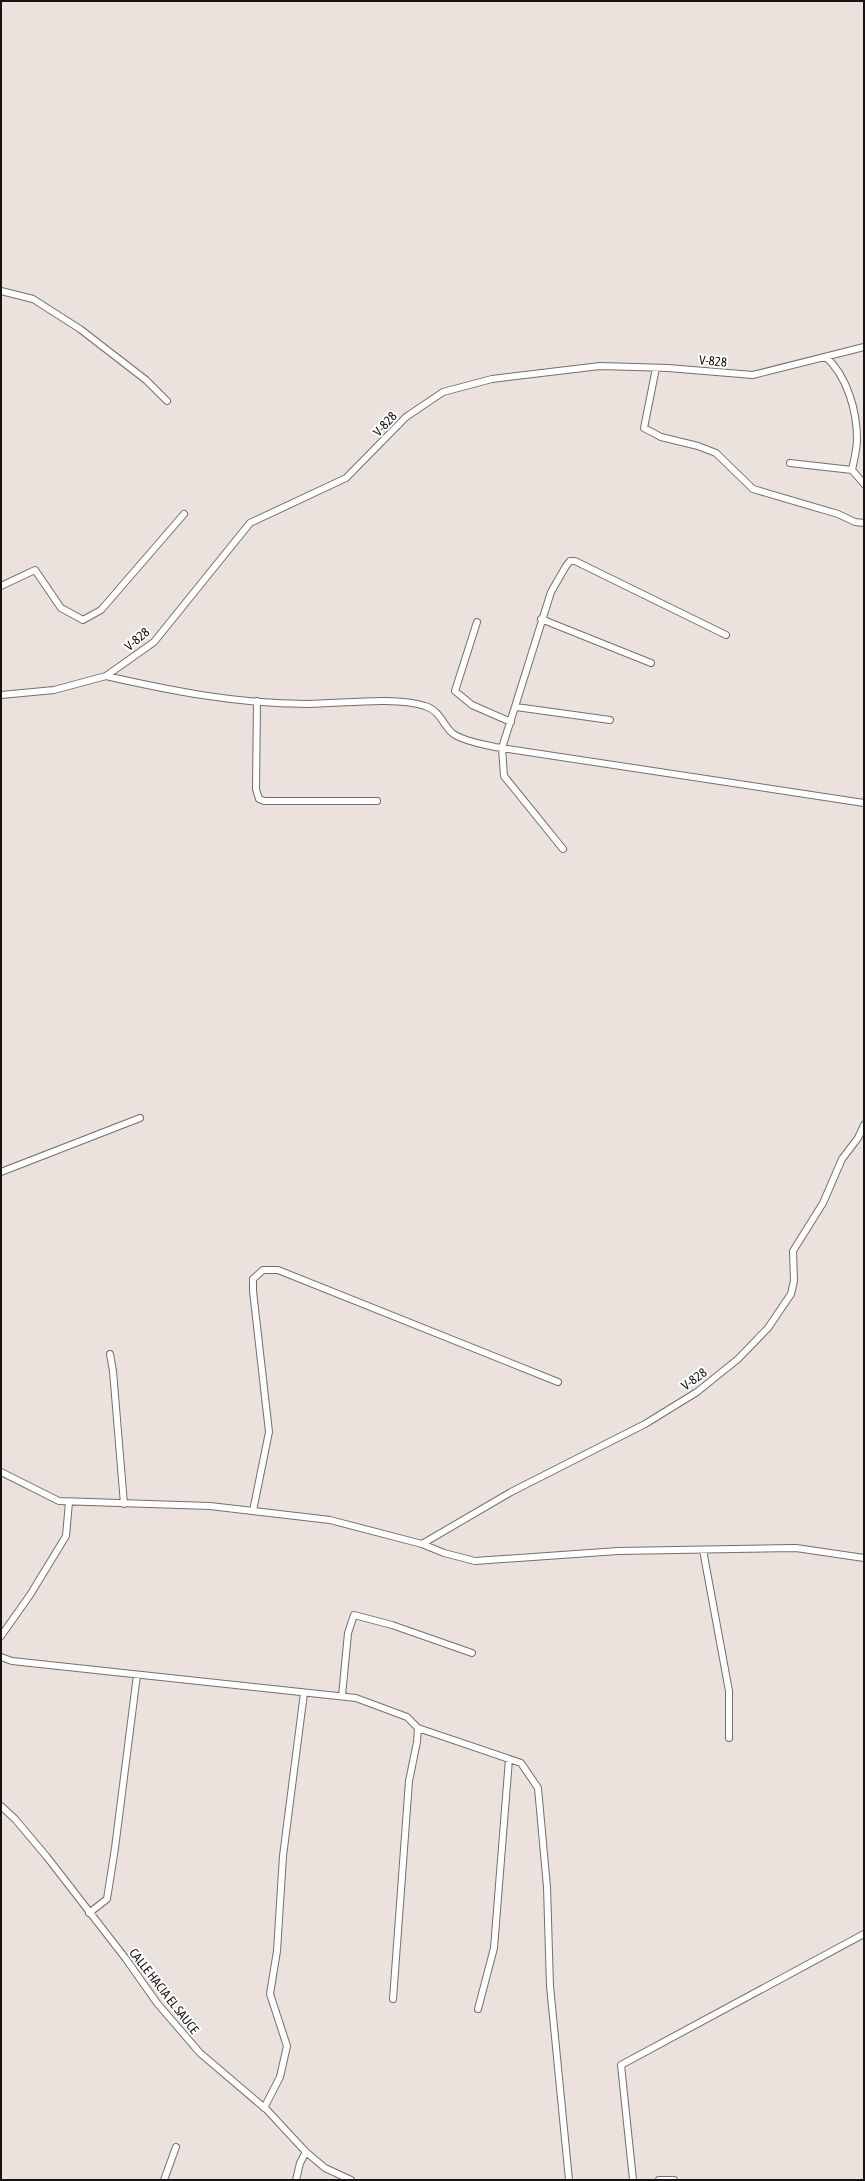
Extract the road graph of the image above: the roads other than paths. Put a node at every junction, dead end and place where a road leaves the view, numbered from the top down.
1 (1, 291) edge
2 (864, 347) edge
3 (826, 357) junction
4 (656, 368) junction
5 (167, 401) dead end
6 (790, 463) dead end
7 (852, 470) junction
8 (864, 484) edge
9 (184, 514) dead end
10 (864, 523) edge
11 (1, 586) edge
12 (541, 619) junction
13 (477, 622) dead end
14 (726, 635) dead end
15 (651, 663) dead end
16 (106, 676) junction
17 (1, 695) edge
18 (257, 701) junction
19 (516, 707) junction
20 (610, 720) dead end
21 (511, 722) junction
22 (502, 748) junction
23 (377, 801) dead end
24 (864, 803) edge
25 (563, 849) dead end
26 (140, 1118) dead end
27 (864, 1125) edge
28 (1, 1172) edge
29 (110, 1354) dead end
30 (558, 1382) dead end
31 (1, 1472) edge
32 (69, 1502) junction
33 (124, 1504) junction
34 (253, 1511) junction
35 (422, 1544) junction
36 (703, 1550) junction
37 (864, 1558) edge
38 (1, 1636) edge
39 (472, 1653) dead end
40 (1, 1657) edge
41 (137, 1675) junction
42 (304, 1692) junction
43 (342, 1696) junction
44 (418, 1728) junction
45 (729, 1738) dead end
46 (509, 1759) junction
47 (1, 1806) edge
48 (89, 1913) junction
49 (864, 1934) edge
50 (393, 1998) dead end
51 (478, 2009) dead end
52 (264, 2108) junction
53 (176, 2147) dead end
54 (306, 2152) junction
55 (164, 2180) edge
56 (296, 2180) edge
57 (351, 2180) edge
58 (569, 2180) edge
59 (634, 2180) edge
60 (659, 2180) edge
61 (674, 2180) edge

1 - 5 street
2 - 3 street, V-828
3 - 4 street, V-828
3 - 7 street
4 - 10 street
4 - 16 street, V-828
6 - 7 street
7 - 8 street
9 - 11 street
12 - 14 street
12 - 15 street
12 - 19 street
13 - 21 street
16 - 17 street, V-828
16 - 18 street
18 - 22 street
18 - 23 street
19 - 20 street
19 - 21 street
21 - 22 street
22 - 24 street
22 - 25 street
26 - 28 street
27 - 35 street, V-828
29 - 33 street
30 - 34 street
31 - 32 street
32 - 33 street
32 - 38 street
33 - 34 street
34 - 35 street
35 - 36 street
36 - 37 street
36 - 45 street
39 - 43 street
40 - 41 street
41 - 42 street
41 - 48 street
42 - 43 street
42 - 52 street
43 - 44 street
44 - 46 street
44 - 50 street
46 - 51 street
46 - 58 street
47 - 48 street, CALLE HACIA EL SAUCE
48 - 52 street, CALLE HACIA EL SAUCE
49 - 59 street
52 - 54 street, CALLE HACIA EL SAUCE
53 - 55 street
54 - 56 street
54 - 57 street, CALLE HACIA EL SAUCE
60 - 61 street

